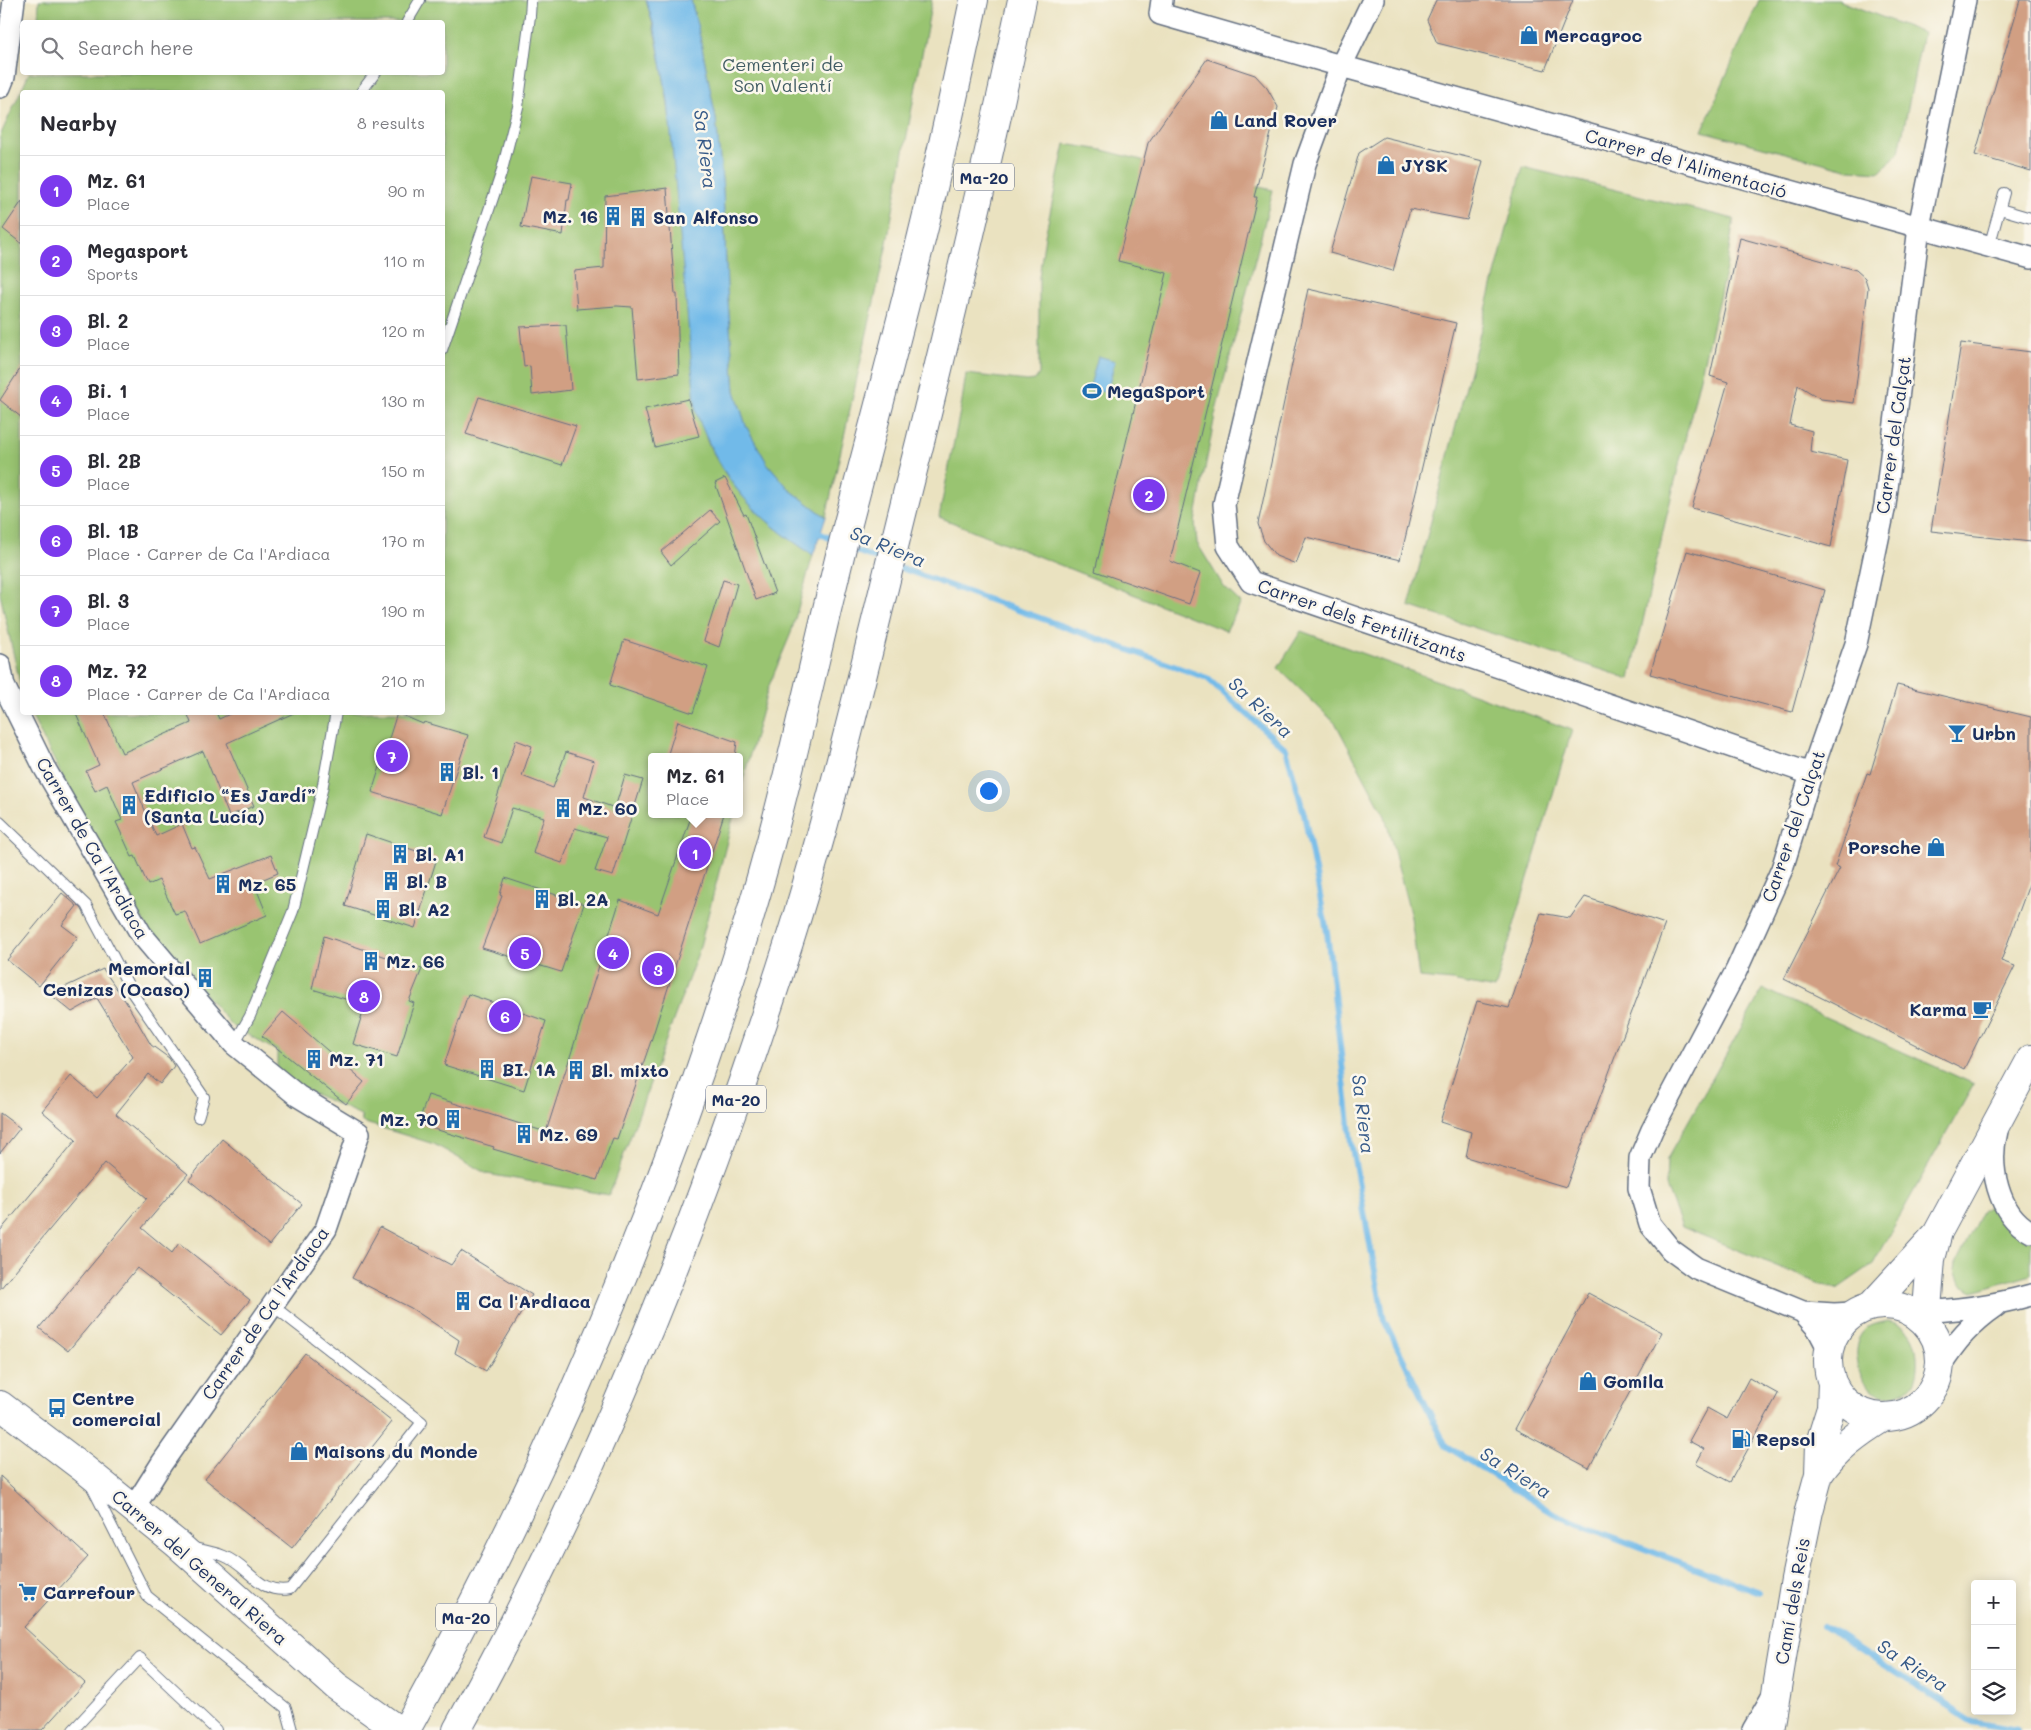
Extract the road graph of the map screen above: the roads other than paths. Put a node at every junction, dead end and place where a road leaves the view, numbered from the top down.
1 (14, 0) edge
2 (420, 0) edge
3 (531, 0) edge
4 (962, 0) edge
5 (974, 0) edge
6 (1022, 0) edge
7 (1162, 0) edge
8 (1373, 0) edge
9 (1965, 0) edge
10 (409, 20) edge
11 (960, 64) junction
12 (1341, 66) junction
13 (374, 75) edge
14 (0, 87) edge
15 (362, 90) edge
16 (2004, 193) dead end
17 (2000, 209) junction
18 (2031, 218) edge
19 (1919, 228) junction
20 (1989, 247) junction
21 (2031, 258) edge
22 (445, 341) edge
23 (0, 665) edge
24 (335, 715) edge
25 (1812, 774) junction
26 (0, 822) edge
27 (234, 1044) junction
28 (2031, 1059) edge
29 (198, 1117) dead end
30 (2000, 1118) junction
31 (1938, 1232) junction
32 (2031, 1232) edge
33 (2031, 1295) edge
34 (2001, 1303) junction
35 (272, 1305) junction
36 (1862, 1310) junction
37 (1803, 1312) junction
38 (1922, 1315) junction
39 (1829, 1350) junction
40 (1940, 1366) junction
41 (1832, 1382) junction
42 (0, 1405) edge
43 (1884, 1417) junction
44 (83, 1468) junction
45 (1819, 1474) junction
46 (133, 1509) junction
47 (176, 1543) junction
48 (1775, 1692) junction
49 (73, 1730) edge
50 (216, 1730) edge
51 (292, 1730) edge
52 (398, 1730) edge
53 (406, 1730) edge
54 (457, 1730) edge
55 (1753, 1730) edge
56 (1770, 1730) edge

1 - 14 street
2 - 10 lane
3 - 22 lane
4 - 11 main road
5 - 11 main road, Ma-20
6 - 54 main road, Ma-20
7 - 12 street, Carrer de l'Alimentació
8 - 12 street, Carrer dels Fertilitzants
9 - 19 street, Carrer del Calçat
11 - 53 main road, Ma-20
12 - 19 street, Carrer de l'Alimentació
12 - 25 street, Carrer dels Fertilitzants
13 - 15 lane
16 - 17 lane
17 - 18 lane
17 - 20 lane
19 - 20 street, Carrer de l'Alimentació
19 - 25 street, Carrer del Calçat
20 - 21 street, Carrer de l'Alimentació
23 - 27 street, Carrer de Ca l'Ardiaca
24 - 27 lane
25 - 37 street, Carrer del Calçat
26 - 29 lane
27 - 35 street, Carrer de Ca l'Ardiaca
28 - 30 main road
30 - 31 main road
30 - 32 street
31 - 36 main road
31 - 38 main road
33 - 34 street
34 - 38 street
34 - 40 street
35 - 46 street, Carrer de Ca l'Ardiaca
35 - 47 lane
36 - 37 street
36 - 38 main road
36 - 39 main road
37 - 39 street
38 - 40 main road
39 - 41 main road
40 - 43 main road
41 - 43 main road
41 - 45 main road
42 - 44 main road, Carrer del General Riera
43 - 45 main road
44 - 46 main road, Carrer del General Riera
44 - 51 lane
45 - 48 main road, Camí dels Reis
46 - 47 main road, Carrer del General Riera
47 - 52 main road, Carrer del General Riera
48 - 55 street
48 - 56 main road, Camí dels Reis
49 - 50 lane

